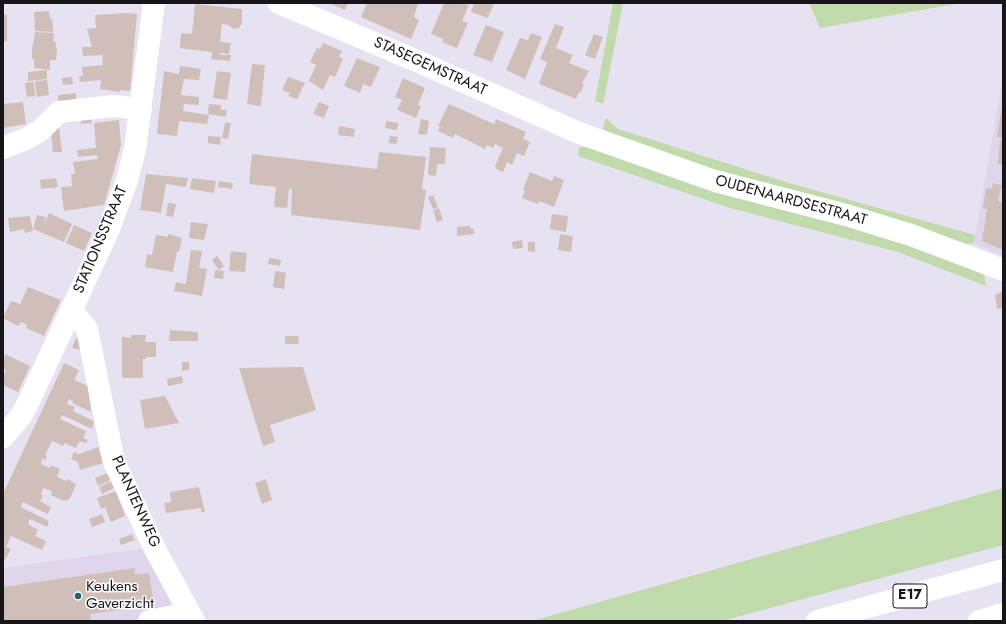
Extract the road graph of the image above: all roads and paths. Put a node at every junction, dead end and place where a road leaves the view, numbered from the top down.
1 (154, 3) edge
2 (279, 3) edge
3 (141, 109) junction
4 (579, 133) joint
5 (3, 148) edge
6 (1003, 270) edge
7 (71, 309) junction
8 (3, 436) edge
9 (1003, 570) edge
10 (1003, 614) edge
11 (192, 617) edge
12 (149, 621) edge
13 (817, 621) edge
14 (979, 621) edge

1 - 3 main road, STATIONSSTRAAT
2 - 4 main road, STASEGEMSTRAAT
3 - 5 main road
3 - 7 main road, STATIONSSTRAAT
4 - 6 main road, OUDENAARDSESTRAAT
7 - 8 main road, STATIONSSTRAAT
7 - 11 main road, PLANTENWEG
9 - 13 main road, E17
10 - 14 main road
11 - 12 main road

